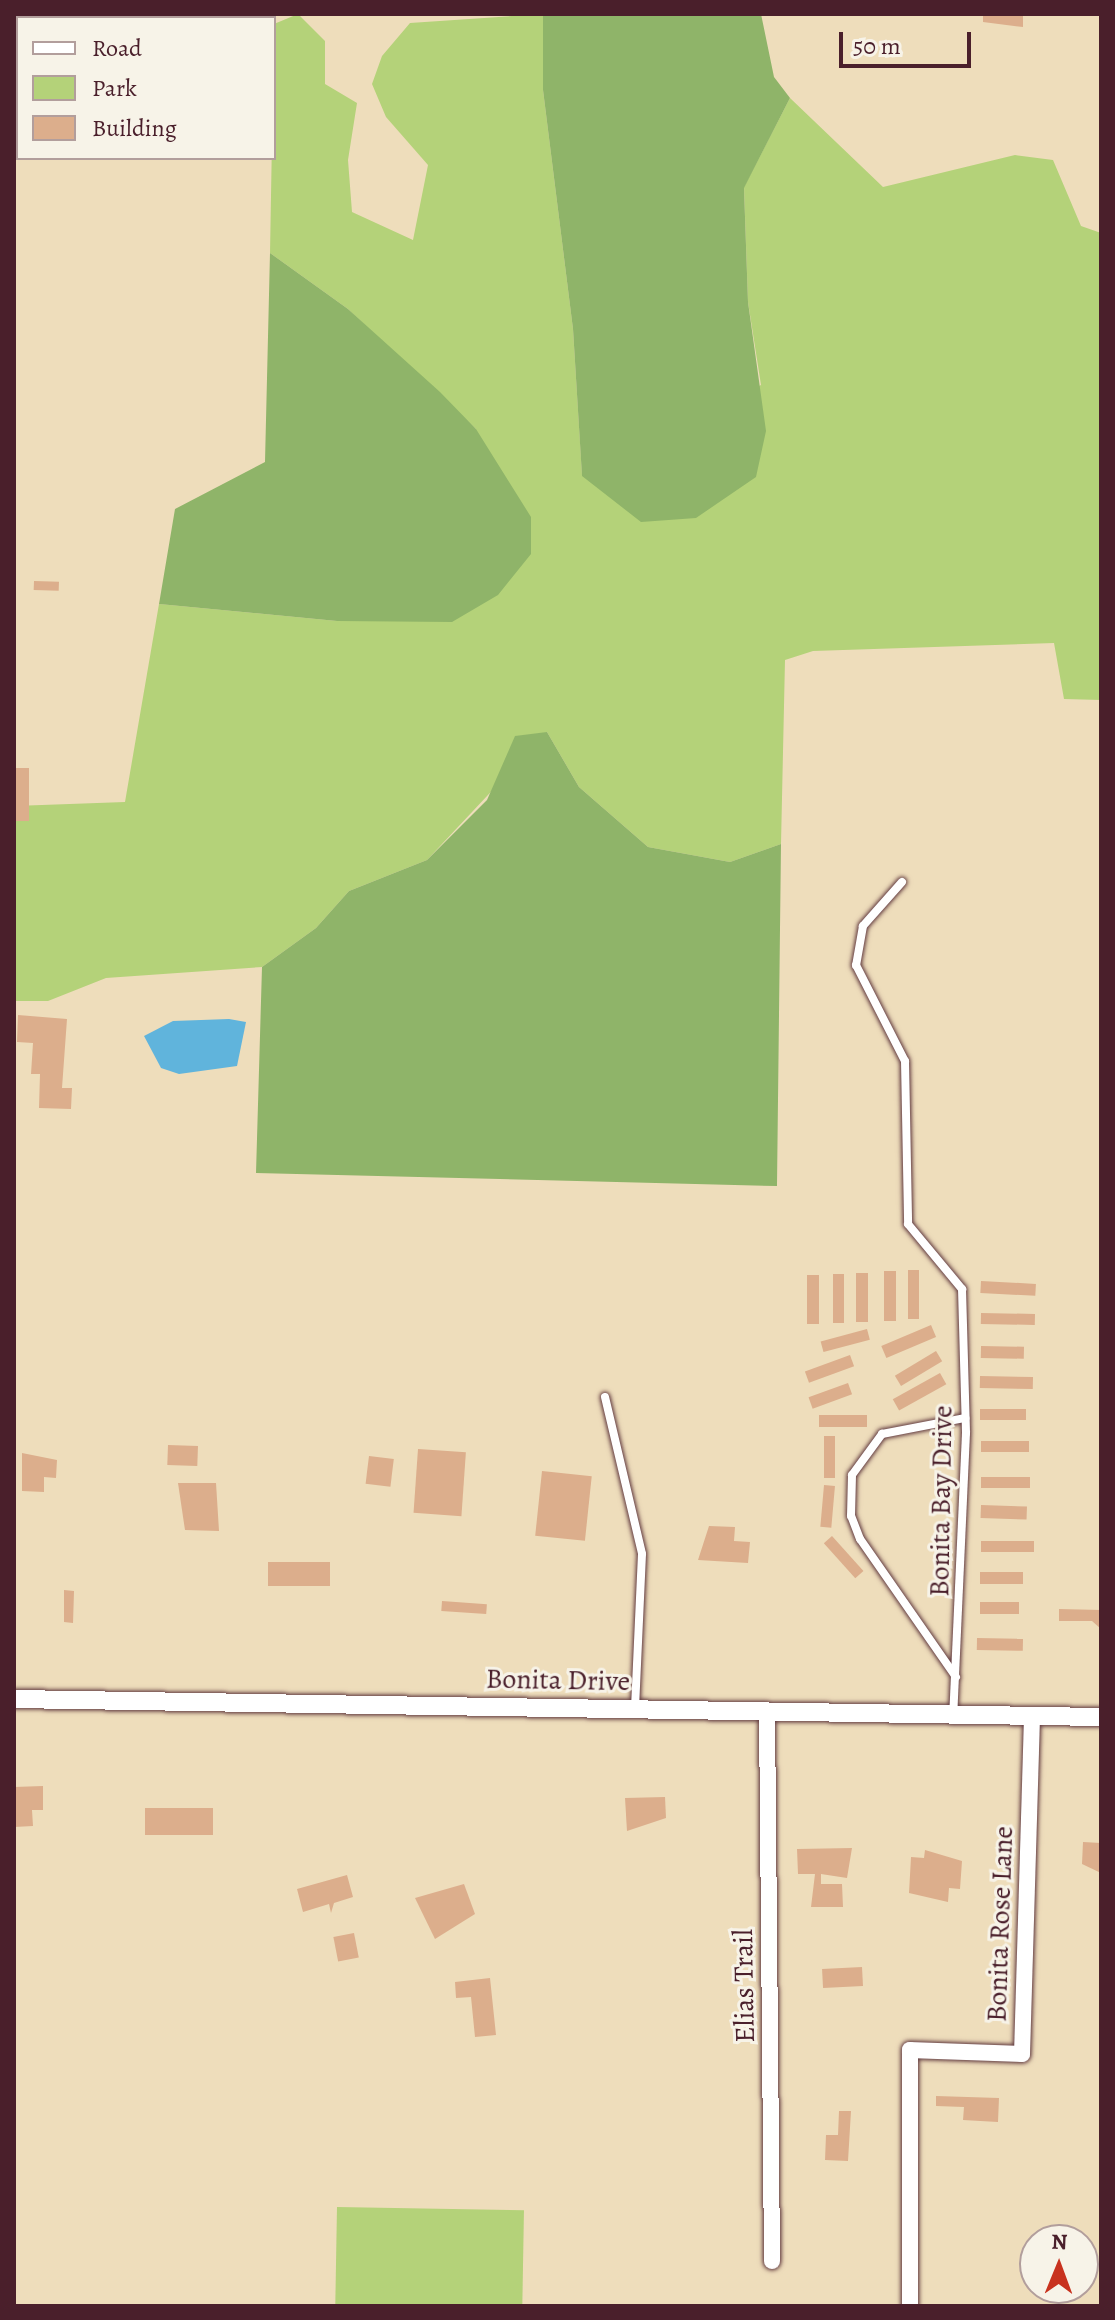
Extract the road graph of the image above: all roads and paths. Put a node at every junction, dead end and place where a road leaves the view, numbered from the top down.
1 (902, 882) dead end
2 (605, 1397) dead end
3 (965, 1418) junction
4 (956, 1677) junction
5 (14, 1699) edge
6 (635, 1709) junction
7 (767, 1711) junction
8 (953, 1715) junction
9 (1032, 1716) junction
10 (1101, 1717) edge
11 (772, 2261) dead end
12 (910, 2306) edge

1 - 3 lane, Bonita Bay Drive
2 - 6 lane
3 - 4 lane, Bonita Bay Drive
3 - 4 lane
4 - 8 lane, Bonita Bay Drive
5 - 6 street, Bonita Drive
6 - 7 street, Bonita Drive
7 - 8 street, Bonita Drive
7 - 11 street, Elias Trail
8 - 9 street, Bonita Drive
9 - 10 street, Bonita Drive
9 - 12 street, Bonita Rose Lane

